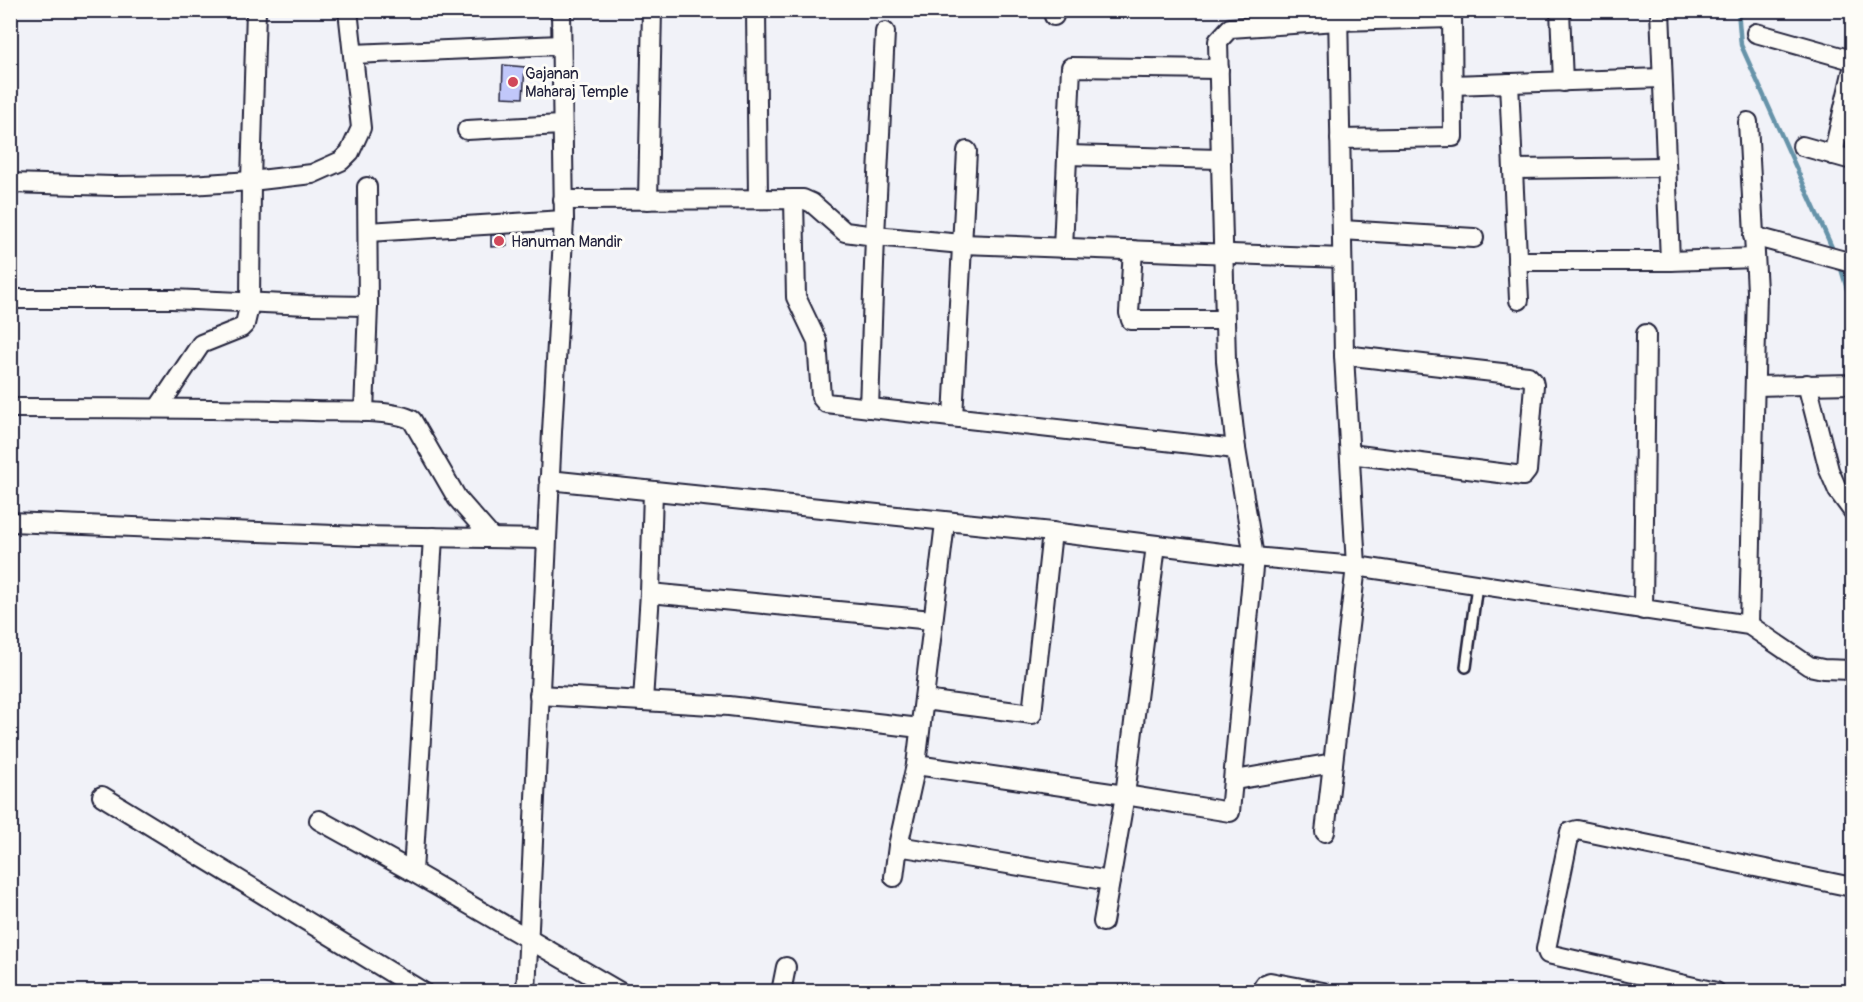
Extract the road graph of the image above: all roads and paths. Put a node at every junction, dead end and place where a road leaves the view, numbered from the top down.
1 (256, 10) edge
2 (348, 10) edge
3 (561, 10) edge
4 (652, 10) edge
5 (756, 10) edge
6 (1560, 10) edge
7 (1660, 10) edge
8 (1452, 14) edge
9 (1338, 16) edge
10 (885, 33) dead end
11 (1756, 33) dead end
12 (561, 45) junction
13 (353, 54) junction
14 (1852, 60) edge
15 (1219, 69) junction
16 (1852, 73) edge
17 (1662, 78) junction
18 (1563, 82) junction
19 (1509, 83) junction
20 (1452, 85) junction
21 (1748, 122) dead end
22 (561, 125) junction
23 (468, 130) dead end
24 (1340, 140) junction
25 (1802, 146) dead end
26 (967, 151) dead end
27 (1833, 154) junction
28 (1066, 155) junction
29 (1220, 159) junction
30 (1852, 160) edge
31 (1665, 167) junction
32 (1513, 169) junction
33 (250, 181) junction
34 (10, 183) edge
35 (367, 187) dead end
36 (758, 199) junction
37 (794, 199) junction
38 (563, 200) junction
39 (648, 200) junction
40 (564, 220) junction
41 (1342, 230) junction
42 (368, 232) junction
43 (875, 236) junction
44 (1753, 236) junction
45 (1474, 238) dead end
46 (962, 244) junction
47 (1063, 248) junction
48 (1133, 250) junction
49 (1223, 253) junction
50 (1342, 258) junction
51 (1755, 258) junction
52 (1517, 261) junction
53 (1670, 261) junction
54 (1852, 263) edge
55 (10, 299) edge
56 (1519, 300) dead end
57 (250, 303) junction
58 (368, 306) junction
59 (1225, 320) junction
60 (1646, 334) dead end
61 (1344, 355) junction
62 (1807, 384) junction
63 (1852, 384) edge
64 (1755, 386) junction
65 (10, 408) edge
66 (158, 408) junction
67 (869, 408) junction
68 (364, 412) junction
69 (953, 417) junction
70 (1236, 449) junction
71 (1350, 454) junction
72 (549, 480) junction
73 (653, 491) junction
74 (1852, 510) edge
75 (10, 522) edge
76 (945, 523) junction
77 (1052, 532) junction
78 (433, 537) junction
79 (492, 538) junction
80 (546, 539) junction
81 (1156, 545) junction
82 (1254, 557) junction
83 (1356, 566) junction
84 (1477, 585) junction
85 (650, 593) junction
86 (1643, 610) junction
87 (932, 620) junction
88 (1749, 626) junction
89 (1466, 667) dead end
90 (1852, 669) edge
91 (539, 695) junction
92 (924, 700) junction
93 (644, 701) junction
94 (920, 728) junction
95 (1333, 763) junction
96 (916, 765) junction
97 (1235, 780) junction
98 (1125, 795) junction
99 (102, 796) dead end
100 (318, 820) dead end
101 (1325, 832) dead end
102 (898, 846) junction
103 (413, 872) junction
104 (894, 877) dead end
105 (1110, 881) junction
106 (1852, 887) edge
107 (1103, 922) dead end
108 (527, 939) junction
109 (786, 967) dead end
110 (423, 992) edge
111 (526, 992) edge
112 (620, 992) edge
113 (781, 992) edge
114 (1260, 992) edge
115 (1323, 992) edge
116 (1716, 992) edge

1 - 33 street
2 - 13 street
3 - 12 street
4 - 39 street
5 - 36 street
6 - 18 street
7 - 17 street
8 - 9 street
8 - 20 street
9 - 15 street
9 - 24 street
10 - 43 street
11 - 14 street
12 - 13 street
12 - 22 street
13 - 33 street
15 - 28 street
15 - 29 street
16 - 27 street
17 - 18 street
17 - 31 street
18 - 19 street
19 - 20 street
19 - 32 street
20 - 24 street
21 - 44 street
22 - 23 street
22 - 38 street
24 - 41 street
25 - 27 street
26 - 46 street
27 - 30 street
28 - 29 street
28 - 47 street
29 - 49 street
31 - 32 street
31 - 53 street
32 - 52 street
33 - 34 street
33 - 57 street
35 - 42 street
36 - 37 street
36 - 39 street
37 - 43 street
37 - 67 street
38 - 39 street
38 - 40 street
40 - 42 street
40 - 72 street
41 - 45 street
41 - 50 street
42 - 58 street
43 - 46 street
43 - 67 street
44 - 51 street
44 - 54 street
46 - 47 street
46 - 69 street
47 - 48 street
48 - 49 street
48 - 59 street
49 - 50 street
49 - 59 street
50 - 61 street
51 - 53 street
51 - 64 street
52 - 53 street
52 - 56 street
55 - 57 street
57 - 58 street
57 - 66 street
58 - 68 street
59 - 70 street
60 - 86 street
61 - 71 street
61 - 71 street
62 - 63 street
62 - 64 street
62 - 74 street
64 - 88 street
65 - 66 street
66 - 68 street
67 - 69 street
68 - 79 street
69 - 70 street
70 - 82 street
71 - 83 street
72 - 73 street
72 - 80 street
73 - 76 street
73 - 85 street
75 - 78 street
76 - 77 street
76 - 87 street
77 - 81 street
77 - 92 street
78 - 79 street
78 - 103 street
79 - 80 street
80 - 91 street
81 - 82 street
81 - 98 street
82 - 83 street
82 - 97 street
83 - 84 street
83 - 95 street
84 - 86 street
84 - 89 lane
85 - 87 street
85 - 93 street
86 - 88 street
87 - 92 street
88 - 90 street
91 - 93 street
91 - 108 street
92 - 94 street
93 - 94 street
94 - 96 street
95 - 97 street
95 - 101 street
96 - 98 street
96 - 102 street
97 - 98 street
98 - 105 street
99 - 110 street
100 - 103 street
102 - 104 street
102 - 105 street
103 - 108 street
105 - 107 street
106 - 116 street
108 - 111 street
108 - 112 street
109 - 113 street
114 - 115 street

